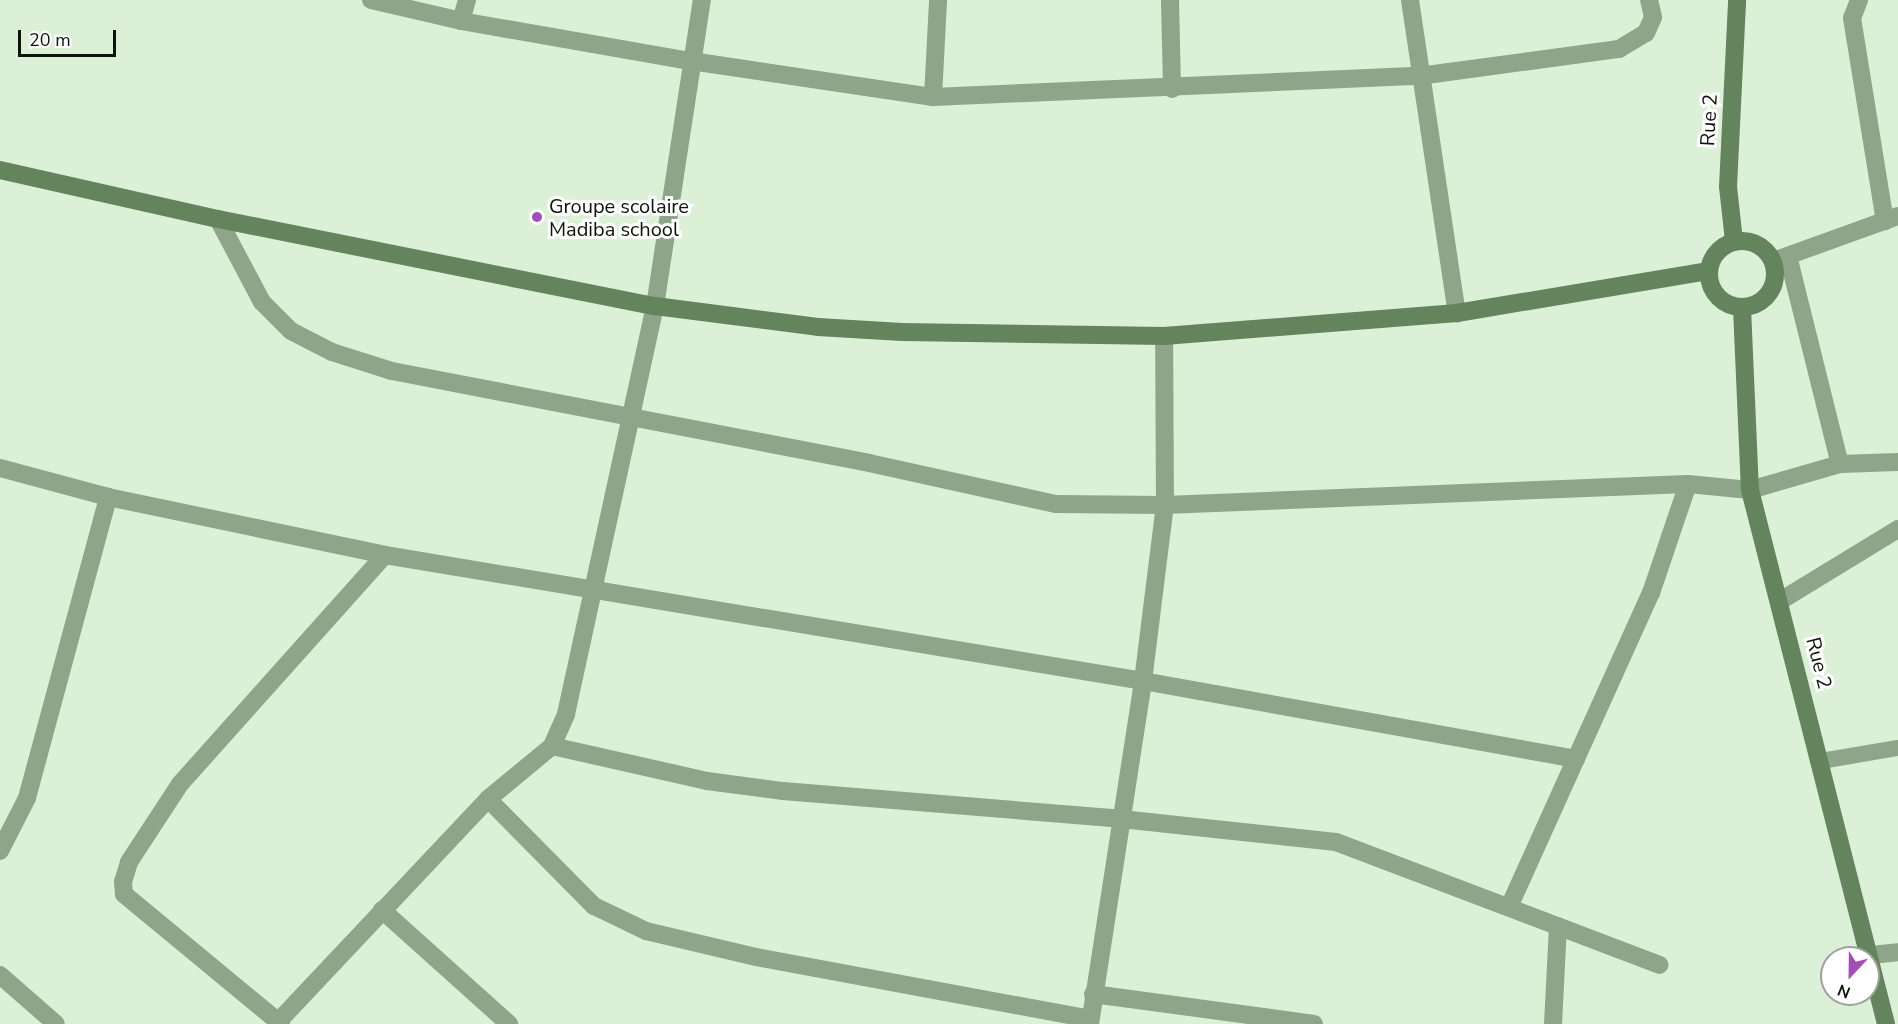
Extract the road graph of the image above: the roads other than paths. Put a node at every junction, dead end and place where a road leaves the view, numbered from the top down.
1 (371, 0) edge
2 (466, 0) edge
3 (702, 0) edge
4 (938, 0) edge
5 (1170, 0) edge
6 (1410, 0) edge
7 (1649, 0) edge
8 (1737, 0) edge
9 (1859, 0) edge
10 (461, 21) junction
11 (691, 62) junction
12 (1419, 76) junction
13 (1172, 89) junction
14 (933, 97) junction
15 (0, 170) edge
16 (1891, 218) edge
17 (218, 219) junction
18 (1734, 241) junction
19 (1781, 258) junction
20 (1708, 272) junction
21 (655, 306) junction
22 (1742, 308) junction
23 (1457, 314) junction
24 (1164, 336) junction
25 (631, 416) junction
26 (1898, 462) edge
27 (1840, 464) junction
28 (0, 468) edge
29 (1688, 484) junction
30 (1750, 490) junction
31 (108, 497) junction
32 (1165, 505) junction
33 (1898, 529) edge
34 (385, 555) junction
35 (595, 592) junction
36 (1780, 601) junction
37 (1143, 681) junction
38 (552, 746) junction
39 (1898, 748) edge
40 (1576, 759) junction
41 (1821, 761) junction
42 (488, 799) junction
43 (1121, 819) junction
44 (0, 851) edge
45 (1509, 907) junction
46 (382, 910) junction
47 (1558, 926) junction
48 (1869, 946) edge
49 (1898, 952) edge
50 (1880, 954) edge
51 (1659, 965) dead end
52 (0, 975) edge
53 (1093, 994) junction
54 (1880, 996) edge
55 (1090, 1021) edge
56 (278, 1023) edge
57 (56, 1024) edge
58 (509, 1024) edge
59 (1314, 1024) edge
60 (1553, 1024) edge
61 (1886, 1024) edge

1 - 10 street
2 - 10 street
3 - 11 street
4 - 14 street
5 - 13 street
6 - 12 street
7 - 12 street
8 - 18 street, Rue 2
9 - 16 street
10 - 11 street
11 - 14 street
11 - 21 street
12 - 13 street
12 - 23 street
13 - 14 street
15 - 17 street
16 - 19 street
17 - 21 street
17 - 25 street
18 - 19 street
18 - 20 street
19 - 22 street
19 - 27 street
20 - 22 street
20 - 23 street
21 - 24 street
21 - 25 street
22 - 30 street, Rue 2
23 - 24 street
24 - 32 street
25 - 32 street
25 - 35 street
26 - 27 street
27 - 30 street
28 - 31 street
29 - 30 street
29 - 32 street
29 - 40 street
30 - 36 street, Rue 2
31 - 34 street
31 - 44 street
32 - 37 street
33 - 36 street
34 - 35 street
34 - 56 street
35 - 37 street
35 - 38 street
36 - 41 street, Rue 2
37 - 40 street
37 - 43 street
38 - 42 street
38 - 43 street
39 - 41 lane
40 - 45 street
41 - 48 street, Rue 2
42 - 46 street
42 - 55 street
43 - 45 street
43 - 53 street
45 - 47 street
46 - 56 street
46 - 58 street
47 - 51 street
47 - 60 street
49 - 50 street
52 - 57 street
53 - 55 street
53 - 59 street
54 - 61 street, Rue 2

